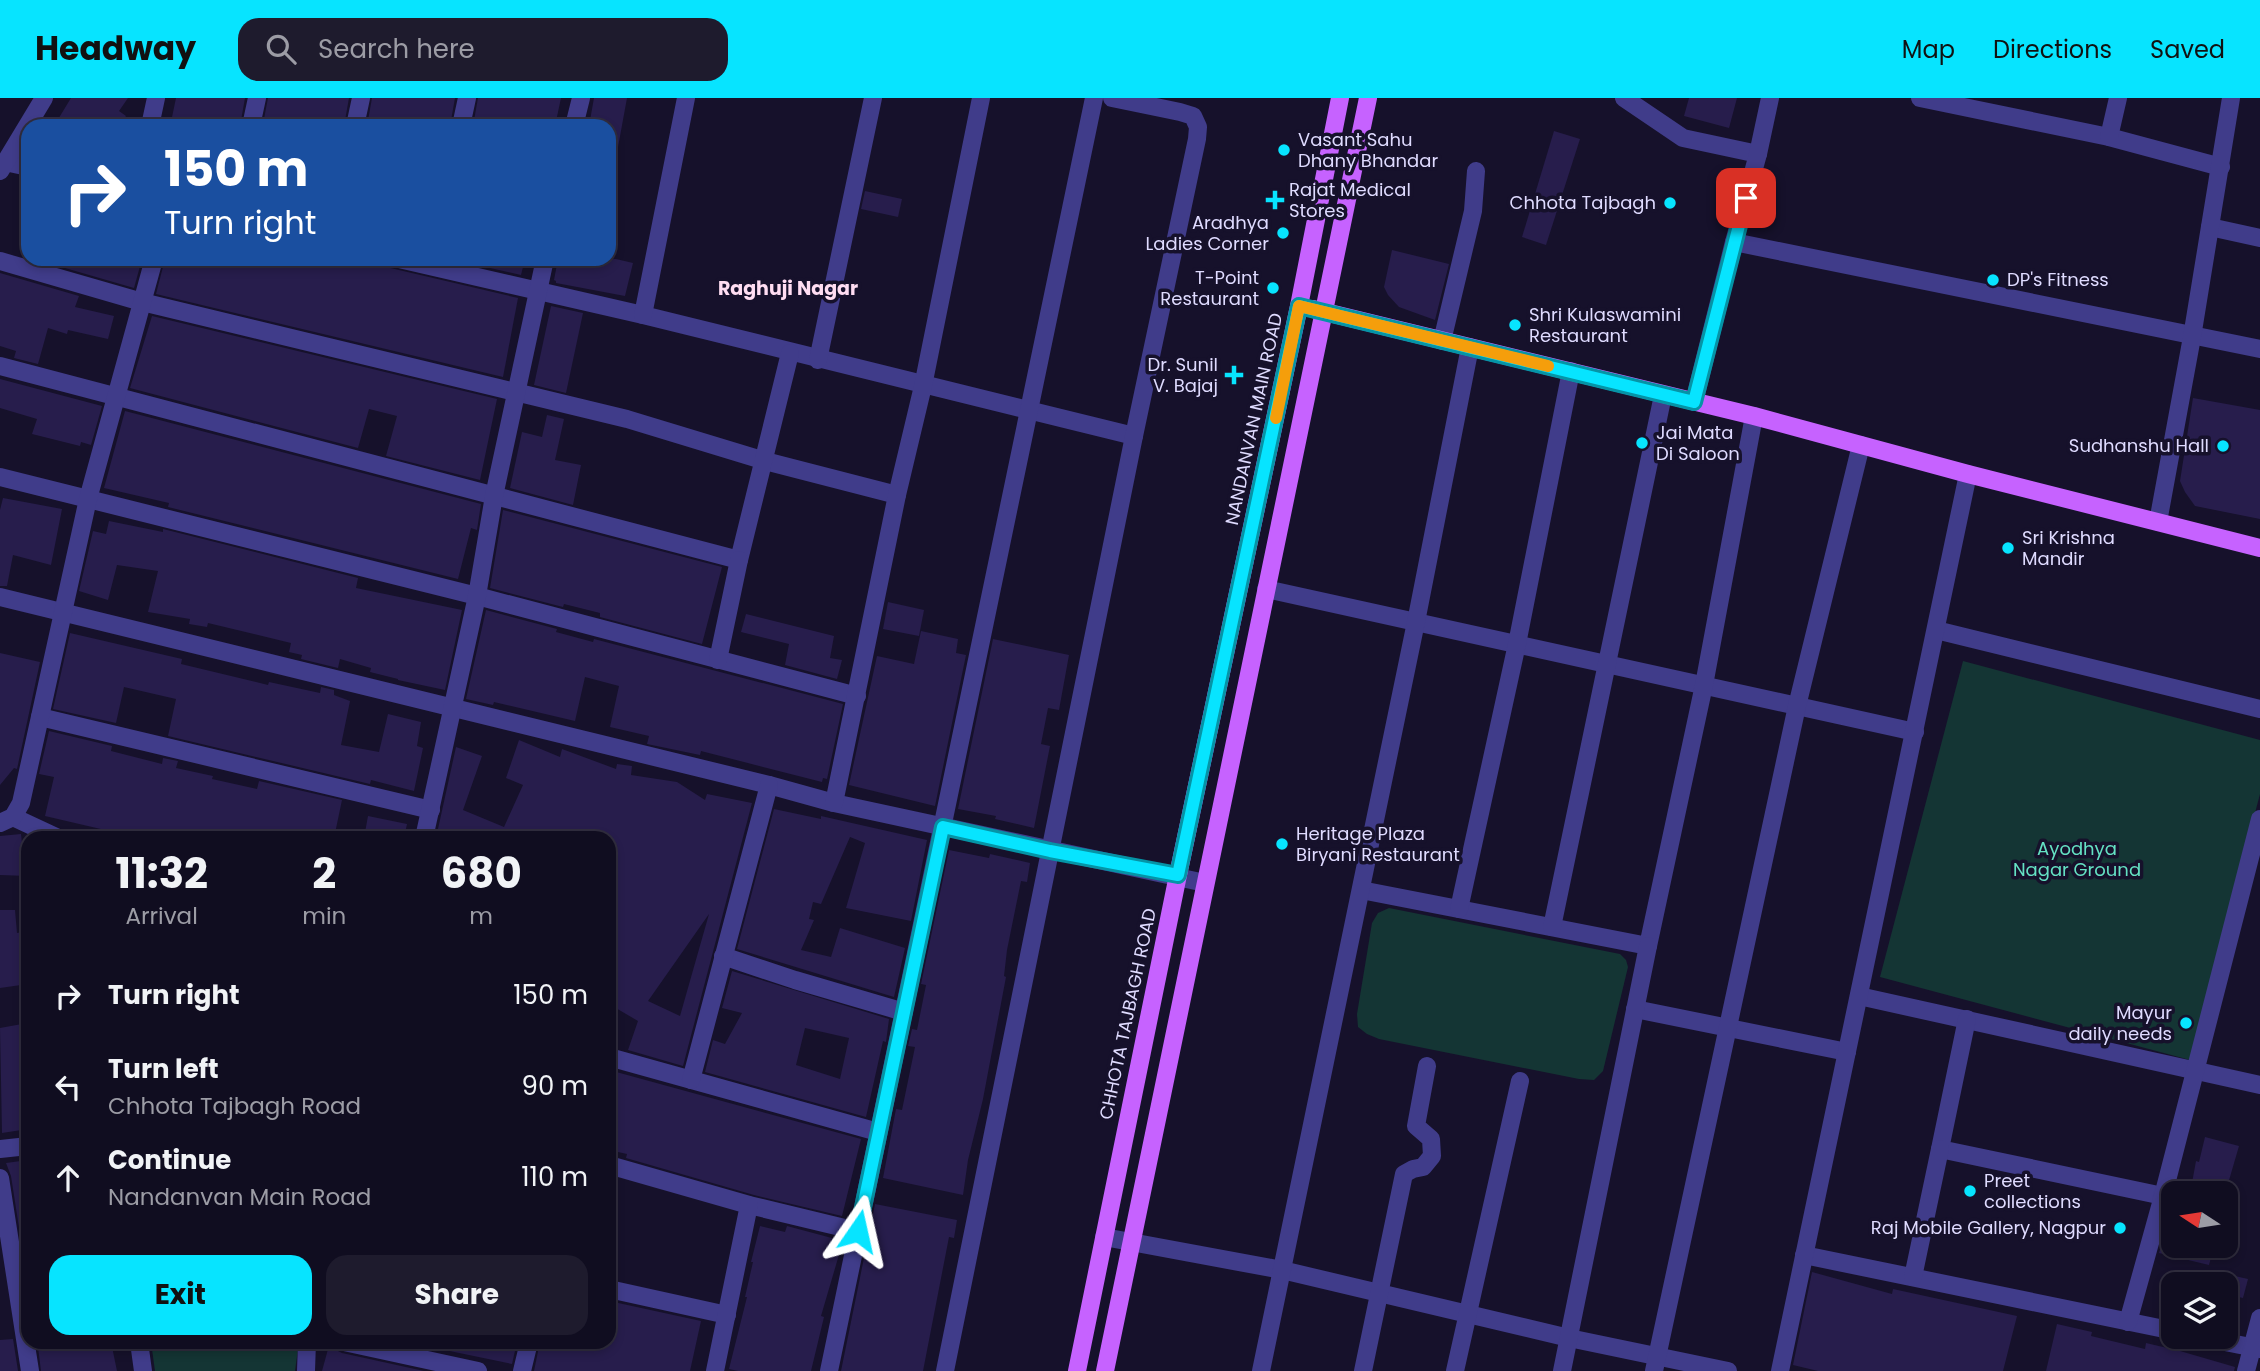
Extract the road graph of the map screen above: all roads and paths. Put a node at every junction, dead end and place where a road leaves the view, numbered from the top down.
1 (44, 98) edge
2 (156, 98) edge
3 (257, 98) edge
4 (361, 98) edge
5 (467, 98) edge
6 (580, 98) edge
7 (686, 98) edge
8 (873, 98) edge
9 (981, 98) edge
10 (1094, 98) edge
11 (1112, 98) edge
12 (1340, 98) edge
13 (1368, 98) edge
14 (1624, 98) edge
15 (1770, 98) edge
16 (1920, 98) edge
17 (2118, 98) edge
18 (2231, 98) edge
19 (1145, 101) edge
20 (31, 119) edge
21 (152, 119) edge
22 (252, 119) edge
23 (356, 119) edge
24 (462, 119) edge
25 (576, 119) edge
26 (21, 136) edge
27 (2109, 137) junction
28 (1758, 154) junction
29 (3, 166) edge
30 (21, 167) edge
31 (2221, 167) junction
32 (1476, 171) dead end
33 (2210, 227) junction
34 (2260, 238) edge
35 (1734, 242) junction
36 (0, 261) edge
37 (152, 266) edge
38 (444, 266) edge
39 (544, 266) edge
40 (538, 293) junction
41 (142, 302) junction
42 (1299, 306) junction
43 (1323, 312) junction
44 (643, 315) junction
45 (2192, 337) junction
46 (1442, 341) junction
47 (1470, 347) junction
48 (2260, 349) edge
49 (790, 353) junction
50 (818, 360) junction
51 (0, 366) edge
52 (1571, 371) junction
53 (923, 386) junction
54 (516, 393) junction
55 (118, 395) junction
56 (1663, 395) junction
57 (1694, 402) junction
58 (1028, 412) junction
59 (1754, 416) junction
60 (1134, 436) junction
61 (1861, 445) junction
62 (765, 461) junction
63 (1968, 474) junction
64 (0, 477) edge
65 (897, 495) junction
66 (495, 496) junction
67 (88, 499) junction
68 (2158, 522) junction
69 (2260, 548) edge
70 (740, 560) junction
71 (1241, 583) joint
72 (1266, 589) junction
73 (477, 596) junction
74 (0, 597) edge
75 (64, 613) junction
76 (1416, 622) junction
77 (1936, 630) junction
78 (1517, 644) junction
79 (718, 660) junction
80 (1608, 664) junction
81 (1704, 685) junction
82 (857, 696) junction
83 (1797, 706) junction
84 (453, 707) junction
85 (2260, 709) edge
86 (40, 717) junction
87 (1915, 732) junction
88 (769, 785) junction
89 (834, 803) junction
90 (431, 810) junction
91 (2260, 818) edge
92 (6, 820) edge
93 (943, 827) junction
94 (38, 831) edge
95 (426, 831) edge
96 (1050, 851) junction
97 (1178, 875) junction
98 (1205, 883) junction
99 (1361, 890) junction
100 (1460, 909) junction
101 (1552, 927) junction
102 (1648, 946) junction
103 (723, 956) junction
104 (1859, 996) junction
105 (1635, 1009) junction
106 (904, 1012) junction
107 (1966, 1019) junction
108 (1729, 1028) junction
109 (1847, 1052) junction
110 (616, 1059) edge
111 (1427, 1066) dead end
112 (2194, 1069) junction
113 (691, 1080) junction
114 (1520, 1081) dead end
115 (2260, 1085) edge
116 (878, 1132) junction
117 (21, 1147) edge
118 (0, 1149) edge
119 (1940, 1149) junction
120 (616, 1167) edge
121 (0, 1178) edge
122 (2167, 1181) edge
123 (2161, 1196) edge
124 (2161, 1203) edge
125 (749, 1205) junction
126 (858, 1231) junction
127 (1104, 1237) junction
128 (1132, 1242) junction
129 (1804, 1255) junction
130 (1282, 1270) junction
131 (1913, 1277) junction
132 (616, 1291) edge
133 (1379, 1292) junction
134 (21, 1313) edge
135 (1468, 1314) junction
136 (727, 1315) junction
137 (2260, 1318) edge
138 (2128, 1322) junction
139 (2161, 1328) edge
140 (1569, 1338) junction
141 (2238, 1345) edge
142 (27, 1349) edge
143 (140, 1349) edge
144 (307, 1349) edge
145 (407, 1349) edge
146 (527, 1349) edge
147 (2256, 1349) edge
148 (425, 1351) edge
149 (1655, 1363) edge
150 (30, 1371) edge
151 (143, 1371) edge
152 (306, 1371) edge
153 (478, 1371) edge
154 (522, 1371) edge
155 (715, 1371) edge
156 (829, 1371) edge
157 (945, 1371) edge
158 (1077, 1371) edge
159 (1105, 1371) edge
160 (1261, 1371) edge
161 (1363, 1371) edge
162 (1455, 1371) edge
163 (1562, 1371) edge
164 (1728, 1371) edge
165 (1780, 1371) edge
166 (2246, 1371) edge

1 - 20 street
2 - 21 street
3 - 22 street
4 - 23 street
5 - 24 street
6 - 25 street
7 - 44 street
8 - 50 street
9 - 53 street
10 - 58 street
11 - 19 street
12 - 42 main road, NANDANVAN MAIN ROAD
13 - 43 main road
14 - 28 street
15 - 28 street
16 - 27 street
17 - 27 street
18 - 31 street
19 - 60 street
26 - 29 street
27 - 31 street
28 - 35 street
29 - 30 street
31 - 33 street
32 - 46 street
33 - 34 street
33 - 45 street
35 - 45 street
35 - 57 street
36 - 41 street
37 - 41 street
38 - 40 street
39 - 40 street
40 - 44 street
40 - 54 street
41 - 54 street
41 - 55 street
42 - 43 main road
42 - 71 main road, NANDANVAN MAIN ROAD
43 - 46 main road
43 - 72 main road
44 - 49 street
45 - 48 street
45 - 68 street
46 - 47 main road
47 - 52 main road
47 - 76 street
49 - 50 street
49 - 62 street
50 - 53 street
51 - 55 street
52 - 56 main road
52 - 78 street
53 - 58 street
53 - 65 street
54 - 62 street
54 - 66 street
55 - 66 street
55 - 67 street
56 - 57 main road
56 - 80 street
57 - 59 main road
58 - 60 street
58 - 93 street
59 - 61 main road
59 - 81 street
60 - 96 street
61 - 63 main road
61 - 83 street
62 - 65 street
62 - 70 street
63 - 68 main road
63 - 77 street
64 - 67 street
65 - 82 street
66 - 70 street
66 - 73 street
67 - 73 street
67 - 75 street
68 - 69 main road
70 - 79 street
71 - 97 main road, CHHOTA TAJBAGH ROAD
72 - 76 street
72 - 98 main road
73 - 79 street
73 - 84 street
74 - 75 street
75 - 84 street
75 - 86 street
76 - 78 street
76 - 99 street
77 - 85 street
77 - 87 street
78 - 80 street
78 - 100 street
79 - 82 street
80 - 81 street
80 - 101 street
81 - 83 street
81 - 102 street
82 - 89 street
83 - 87 street
83 - 108 street
84 - 88 street
84 - 90 street
86 - 90 street
86 - 92 street
87 - 104 street
88 - 89 street
88 - 103 street
89 - 93 street
90 - 95 street
91 - 112 street
92 - 94 street
93 - 96 street
93 - 106 street
96 - 97 street
96 - 157 street
97 - 98 street
97 - 127 main road, CHHOTA TAJBAGH ROAD
98 - 128 main road
99 - 100 street
99 - 130 street
100 - 101 street
101 - 102 street
102 - 105 street
103 - 106 street
103 - 113 street
104 - 107 street
104 - 109 street
105 - 108 street
105 - 140 street
106 - 116 street
107 - 112 street
107 - 119 street
108 - 109 street
108 - 149 street
109 - 129 street
110 - 113 street
111 - 133 street
112 - 115 street
112 - 122 street
113 - 116 street
114 - 135 street
116 - 126 street
117 - 118 street
119 - 123 street
119 - 131 street
120 - 125 street
121 - 134 street
124 - 138 street
125 - 126 street
125 - 136 street
126 - 156 street
127 - 128 street
127 - 158 main road, CHHOTA TAJBAGH ROAD
128 - 130 street
128 - 159 main road
129 - 131 street
129 - 165 street
130 - 133 street
130 - 160 street
131 - 138 street
132 - 136 street
133 - 135 street
133 - 161 street
135 - 140 street
135 - 162 street
136 - 155 street
137 - 147 street
138 - 139 street
140 - 149 street
140 - 163 street
141 - 147 street
142 - 150 street
143 - 151 street
144 - 152 street
145 - 148 street
146 - 154 street
147 - 166 street
148 - 153 street
149 - 164 street

